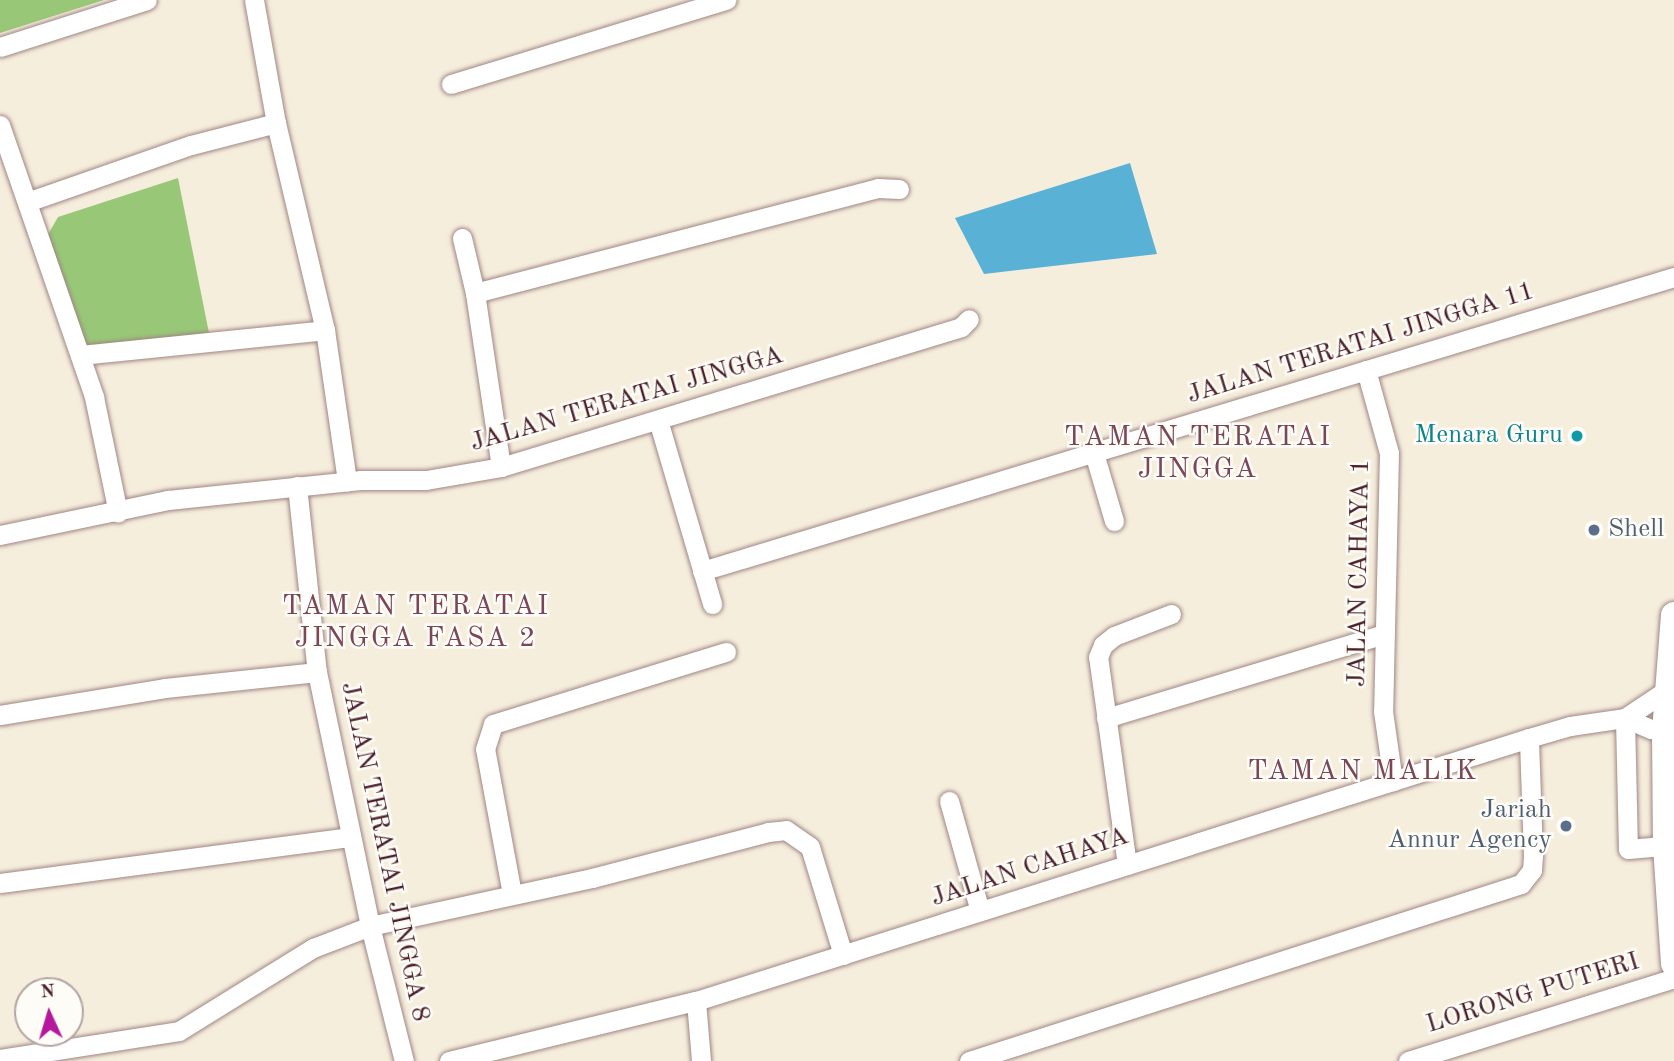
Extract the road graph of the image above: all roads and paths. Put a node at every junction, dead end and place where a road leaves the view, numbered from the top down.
1 (147, 0) edge
2 (254, 0) edge
3 (726, 0) edge
4 (0, 47) edge
5 (451, 84) dead end
6 (276, 123) junction
7 (0, 125) edge
8 (899, 189) dead end
9 (27, 202) junction
10 (462, 238) dead end
11 (1674, 276) edge
12 (475, 292) junction
13 (969, 319) dead end
14 (325, 330) junction
15 (79, 355) junction
16 (1366, 370) junction
17 (658, 420) junction
18 (1094, 453) junction
19 (501, 467) junction
20 (346, 481) junction
21 (297, 486) junction
22 (118, 513) junction
23 (1114, 521) dead end
24 (0, 535) edge
25 (702, 571) junction
26 (712, 604) dead end
27 (1171, 614) dead end
28 (1674, 615) edge
29 (1385, 634) junction
30 (726, 652) dead end
31 (317, 672) junction
32 (1667, 690) junction
33 (0, 715) edge
34 (1106, 718) junction
35 (1625, 718) junction
36 (1670, 732) edge
37 (1529, 738) junction
38 (1393, 781) junction
39 (949, 801) dead end
40 (351, 837) junction
41 (1666, 846) junction
42 (1127, 865) junction
43 (0, 883) edge
44 (512, 894) junction
45 (980, 911) junction
46 (370, 926) junction
47 (844, 955) junction
48 (1674, 964) edge
49 (1674, 978) edge
50 (696, 1001) junction
51 (0, 1059) edge
52 (404, 1061) edge
53 (449, 1061) edge
54 (701, 1061) edge
55 (969, 1061) edge
56 (1408, 1061) edge

1 - 4 street
2 - 6 street
3 - 5 street
6 - 9 street
6 - 14 street
7 - 9 street
8 - 12 street
9 - 15 street
10 - 12 street
11 - 16 street, JALAN TERATAI JINGGA 11
12 - 19 street
13 - 17 street, JALAN TERATAI JINGGA
14 - 15 street
14 - 20 street
15 - 22 street
16 - 18 street, JALAN TERATAI JINGGA 11
16 - 29 street, JALAN CAHAYA 1
17 - 19 street, JALAN TERATAI JINGGA
17 - 25 street
18 - 23 street
18 - 25 street, JALAN TERATAI JINGGA 11
19 - 20 street, JALAN TERATAI JINGGA
20 - 21 street, JALAN TERATAI JINGGA
21 - 22 street, JALAN TERATAI JINGGA
21 - 31 street, JALAN TERATAI JINGGA 8
22 - 24 street, JALAN TERATAI JINGGA
25 - 26 street
27 - 34 street
28 - 32 main road
29 - 34 street
29 - 38 street, JALAN CAHAYA 1
30 - 44 street
31 - 33 street
31 - 40 street, JALAN TERATAI JINGGA 8
32 - 35 street, JALAN CAHAYA
32 - 36 main road
34 - 42 street
35 - 36 street, JALAN CAHAYA
35 - 37 street, JALAN CAHAYA
35 - 41 street
36 - 41 main road
37 - 38 street, JALAN CAHAYA
37 - 55 street
38 - 42 street, JALAN CAHAYA
39 - 45 street
40 - 43 street
40 - 46 street, JALAN TERATAI JINGGA 8
41 - 48 main road
42 - 45 street, JALAN CAHAYA
44 - 46 street
44 - 47 street
45 - 47 street, JALAN CAHAYA
46 - 51 street
46 - 52 street, JALAN TERATAI JINGGA 8
47 - 50 street, JALAN CAHAYA
49 - 56 street, LORONG PUTERI
50 - 53 street, JALAN CAHAYA
50 - 54 street

